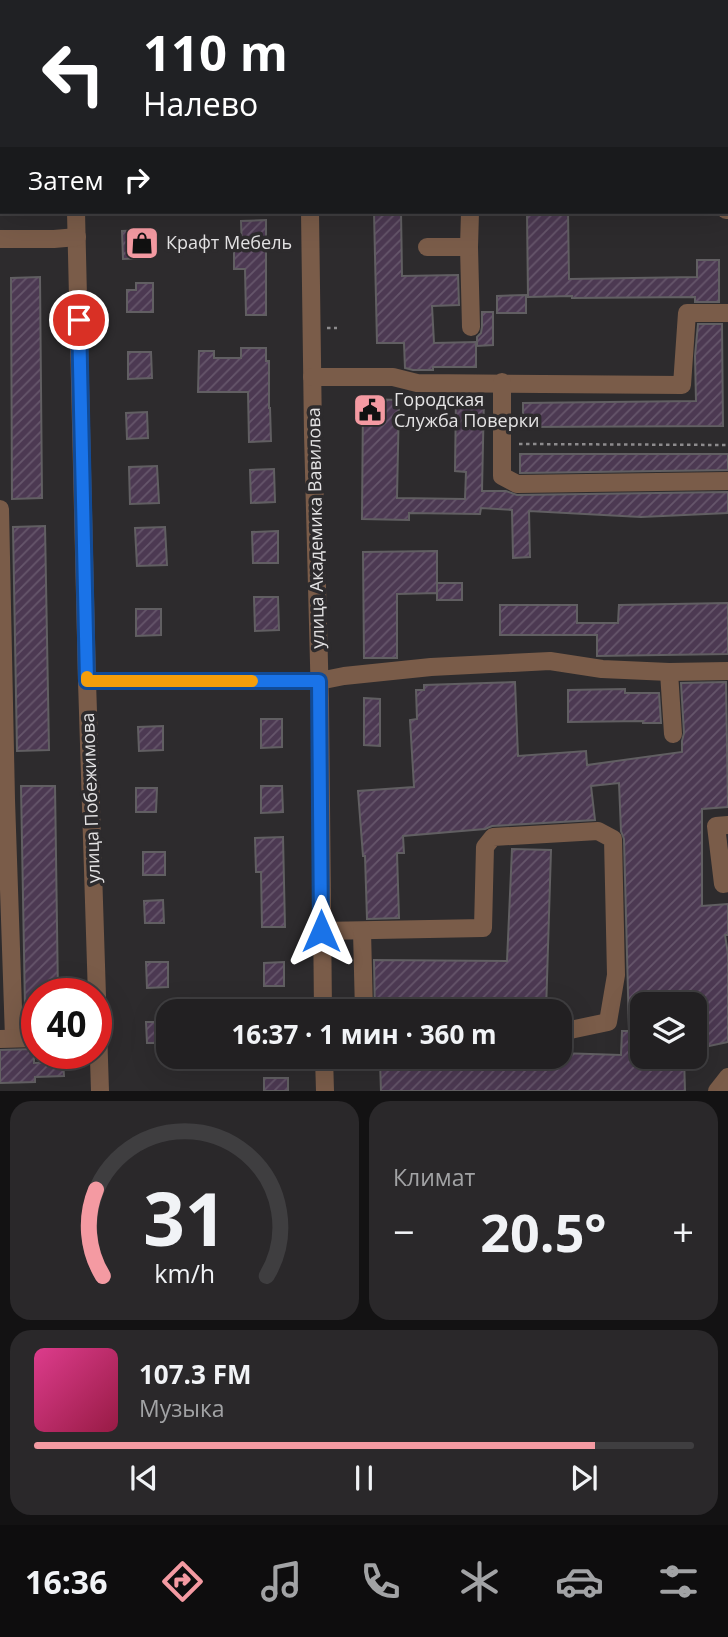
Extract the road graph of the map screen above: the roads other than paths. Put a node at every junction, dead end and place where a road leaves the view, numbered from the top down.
1 (76, 214) edge
2 (310, 214) edge
3 (470, 214) edge
4 (77, 237) junction
5 (0, 239) edge
6 (427, 247) dead end
7 (469, 247) junction
8 (728, 313) edge
9 (471, 327) dead end
10 (312, 377) junction
11 (502, 382) junction
12 (728, 481) edge
13 (0, 509) edge
14 (728, 671) edge
15 (669, 672) junction
16 (87, 681) junction
17 (319, 681) junction
18 (673, 734) dead end
19 (3, 800) edge
20 (728, 825) edge
21 (728, 883) edge
22 (5, 922) edge
23 (321, 931) junction
24 (362, 932) junction
25 (95, 978) edge
26 (323, 999) edge
27 (364, 999) edge
28 (572, 1030) edge
29 (7, 1039) edge
30 (99, 1069) edge
31 (324, 1069) edge
32 (728, 1077) edge
33 (100, 1091) edge
34 (325, 1091) edge
35 (717, 1091) edge

1 - 4 street, улица Побежимова
2 - 10 street, улица Академика Вавилова
3 - 7 street
4 - 5 street
4 - 16 street, улица Побежимова
6 - 7 street
7 - 9 street
8 - 11 street
10 - 11 street
10 - 17 street, улица Академика Вавилова
11 - 12 street
13 - 19 street
14 - 15 street
15 - 17 street
15 - 18 street
16 - 17 street
16 - 25 street, улица Побежимова
17 - 23 street, улица Академика Вавилова
19 - 22 street
20 - 21 street
22 - 29 street
23 - 24 street
23 - 26 street, улица Академика Вавилова
24 - 27 street
24 - 28 street
30 - 33 street, улица Побежимова
31 - 34 street
32 - 35 street

